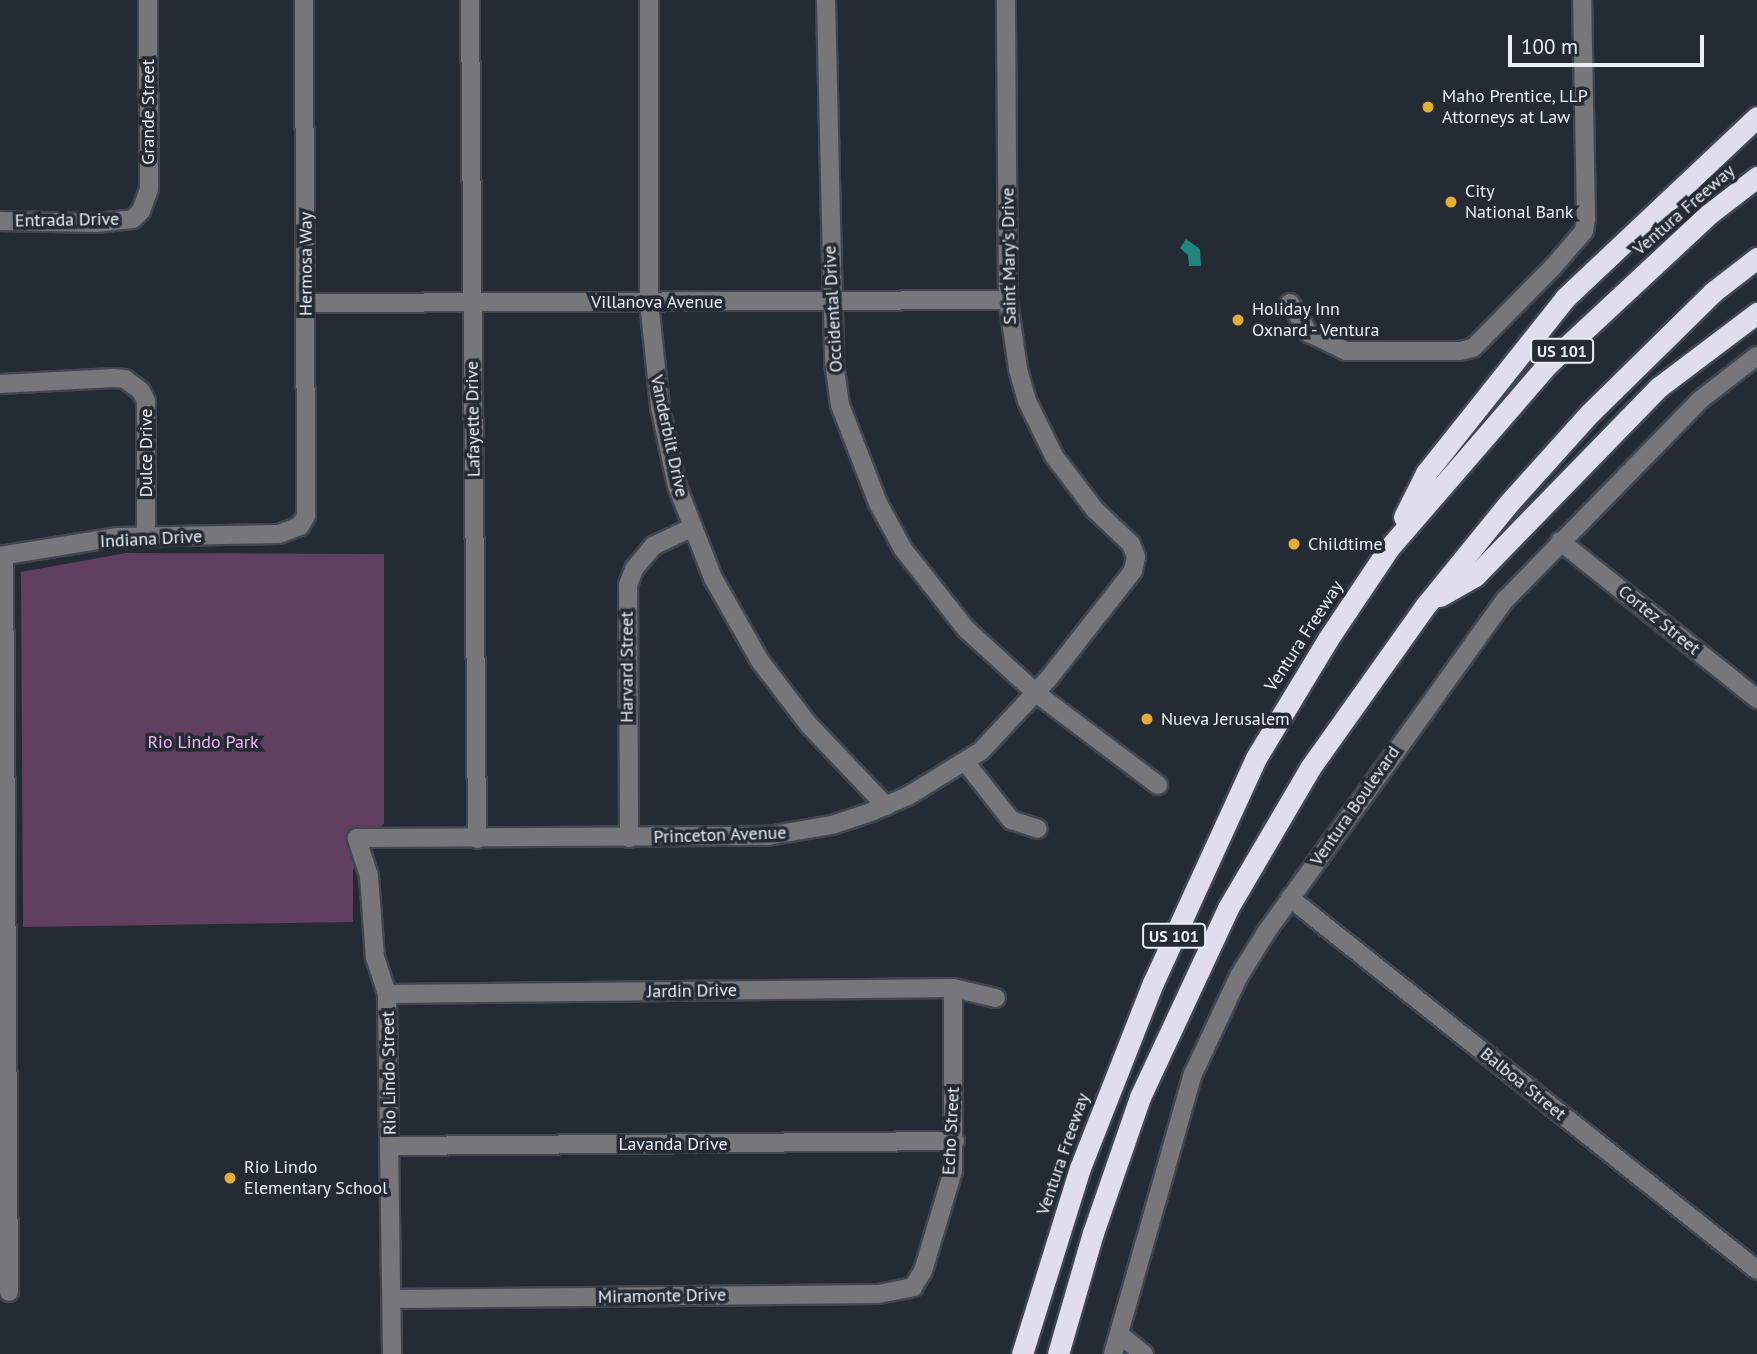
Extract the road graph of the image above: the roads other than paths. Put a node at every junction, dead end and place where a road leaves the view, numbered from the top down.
1 (148, 0) edge
2 (304, 0) edge
3 (470, 0) edge
4 (649, 0) edge
5 (826, 0) edge
6 (1006, 0) edge
7 (1582, 0) edge
8 (1757, 117) edge
9 (1757, 177) edge
10 (133, 219) joint
11 (0, 221) edge
12 (1757, 258) edge
13 (1008, 300) junction
14 (830, 301) junction
15 (649, 302) junction
16 (306, 303) junction
17 (471, 303) junction
18 (1290, 303) dead end
19 (1757, 313) edge
20 (1757, 356) edge
21 (0, 384) edge
22 (300, 526) joint
23 (691, 528) junction
24 (146, 535) junction
25 (1560, 541) junction
26 (1389, 548) junction
27 (2, 556) edge
28 (1136, 557) joint
29 (1426, 605) junction
30 (1037, 693) junction
31 (1757, 699) edge
32 (966, 763) junction
33 (1158, 785) dead end
34 (886, 806) junction
35 (1038, 829) dead end
36 (358, 838) joint
37 (629, 838) junction
38 (477, 839) junction
39 (1290, 898) junction
40 (3, 972) edge
41 (953, 988) junction
42 (387, 994) junction
43 (996, 998) dead end
44 (955, 1141) junction
45 (391, 1146) junction
46 (1757, 1270) edge
47 (923, 1271) joint
48 (9, 1292) dead end
49 (392, 1299) junction
50 (1119, 1334) junction
51 (393, 1354) edge
52 (1022, 1354) edge
53 (1058, 1354) edge
54 (1114, 1354) edge
55 (1144, 1354) edge

1 - 10 street, Grande Street
2 - 16 street, Hermosa Way
3 - 17 street, Lafayette Drive
4 - 15 street, Vanderbilt Drive
5 - 14 street, Occidental Drive
6 - 13 street, Saint Mary's Drive
7 - 18 street
8 - 26 highway
9 - 26 highway, Ventura Freeway / US 101
10 - 11 street, Entrada Drive
12 - 29 highway, US 101
13 - 14 street, Villanova Avenue
13 - 28 street, Saint Mary's Drive
14 - 15 street, Villanova Avenue
14 - 30 street, Occidental Drive
15 - 17 street, Villanova Avenue
15 - 23 street, Vanderbilt Drive
16 - 17 street, Villanova Avenue
16 - 22 street, Hermosa Way
17 - 38 street, Lafayette Drive
19 - 29 highway
20 - 25 street, Ventura Boulevard
21 - 24 street, Dulce Drive
22 - 24 street, Indiana Drive
23 - 34 street, Vanderbilt Drive
23 - 37 street, Harvard Street
24 - 27 street, Indiana Drive
25 - 31 street, Cortez Street
25 - 39 street, Ventura Boulevard
26 - 52 highway, Ventura Freeway / US 101
27 - 40 street
28 - 30 street, Princeton Avenue
29 - 53 highway, US 101
30 - 32 street, Princeton Avenue
30 - 33 street, Occidental Drive
32 - 34 street, Princeton Avenue
32 - 35 street
34 - 37 street, Princeton Avenue
36 - 38 street, Princeton Avenue
36 - 42 street, Rio Lindo Street
37 - 38 street, Princeton Avenue
39 - 46 street, Balboa Street
39 - 50 street, Ventura Boulevard
40 - 48 street
41 - 42 street, Jardin Drive
41 - 43 street, Jardin Drive
41 - 44 street, Echo Street
42 - 45 street, Rio Lindo Street
44 - 45 street, Lavanda Drive
44 - 47 street, Echo Street
45 - 49 street, Rio Lindo Street
47 - 49 street, Miramonte Drive
49 - 51 street, Rio Lindo Street
50 - 54 street, Ventura Boulevard
50 - 55 street

